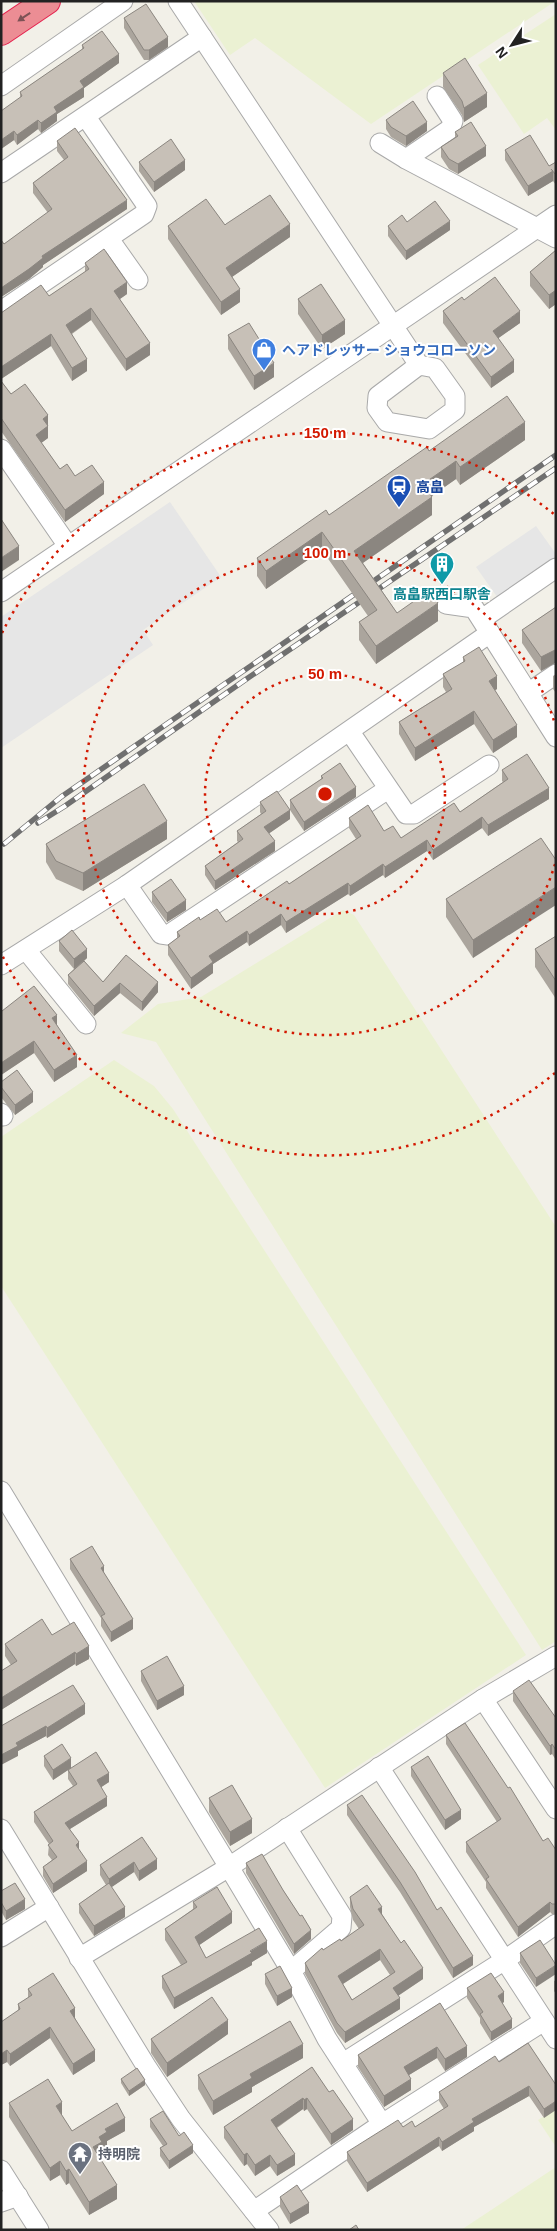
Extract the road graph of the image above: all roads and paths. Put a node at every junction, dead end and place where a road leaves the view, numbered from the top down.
1 (47, 1) edge
2 (123, 1) edge
3 (178, 1) edge
4 (1, 32) edge
5 (202, 37) junction
6 (1, 86) edge
7 (436, 96) dead end
8 (86, 116) junction
9 (380, 143) dead end
10 (406, 159) junction
11 (1, 173) edge
12 (556, 215) edge
13 (536, 228) junction
14 (109, 238) junction
15 (556, 238) edge
16 (138, 280) dead end
17 (1, 311) edge
18 (392, 324) junction
19 (419, 365) dead end
20 (1, 449) edge
21 (68, 546) junction
22 (556, 568) edge
23 (1, 592) edge
24 (446, 604) dead end
25 (486, 626) junction
26 (556, 674) edge
27 (528, 693) junction
28 (350, 732) junction
29 (556, 737) edge
30 (489, 766) dead end
31 (388, 789) junction
32 (127, 885) junction
33 (26, 950) junction
34 (1, 965) edge
35 (86, 1024) dead end
36 (1, 1492) edge
37 (556, 1656) edge
38 (483, 1699) junction
39 (379, 1767) junction
40 (556, 1809) edge
41 (287, 1828) junction
42 (1, 1829) edge
43 (229, 1867) junction
44 (49, 1907) junction
45 (556, 1924) edge
46 (1, 1937) edge
47 (79, 1958) junction
48 (506, 1960) junction
49 (291, 1971) junction
50 (544, 2021) junction
51 (556, 2039) edge
52 (343, 2063) junction
53 (382, 2124) junction
54 (1, 2170) edge
55 (10, 2199) edge
56 (254, 2211) junction
57 (39, 2230) edge
58 (269, 2230) edge

1 -> 4 highway
2 - 6 street
3 - 5 street
5 - 8 street
5 - 18 street
7 - 10 street
8 - 11 street
8 - 14 street
9 - 10 street
10 - 13 street
12 - 13 street
13 - 15 street
13 - 18 street
14 - 16 street
14 - 17 street
18 - 19 street
18 - 21 street
20 - 21 street
21 - 23 street
22 - 25 street
24 - 25 street
25 - 27 street
25 - 28 street
26 - 27 street
27 - 29 street
28 - 31 street
28 - 32 street
30 - 31 street
31 - 32 street
32 - 33 street
33 - 34 street
33 - 35 street
36 - 43 street
37 - 38 street
38 - 39 street
38 - 40 street
39 - 41 street
39 - 48 street
41 - 43 street
41 - 49 street
42 - 44 street
43 - 47 street
43 - 49 street
44 - 46 street
44 - 47 street
45 - 48 street
47 - 56 street
48 - 50 street
48 - 52 street
49 - 52 street
50 - 51 street
50 - 53 street
52 - 53 street
53 - 56 street
54 - 55 street
55 - 57 street
56 - 58 street

